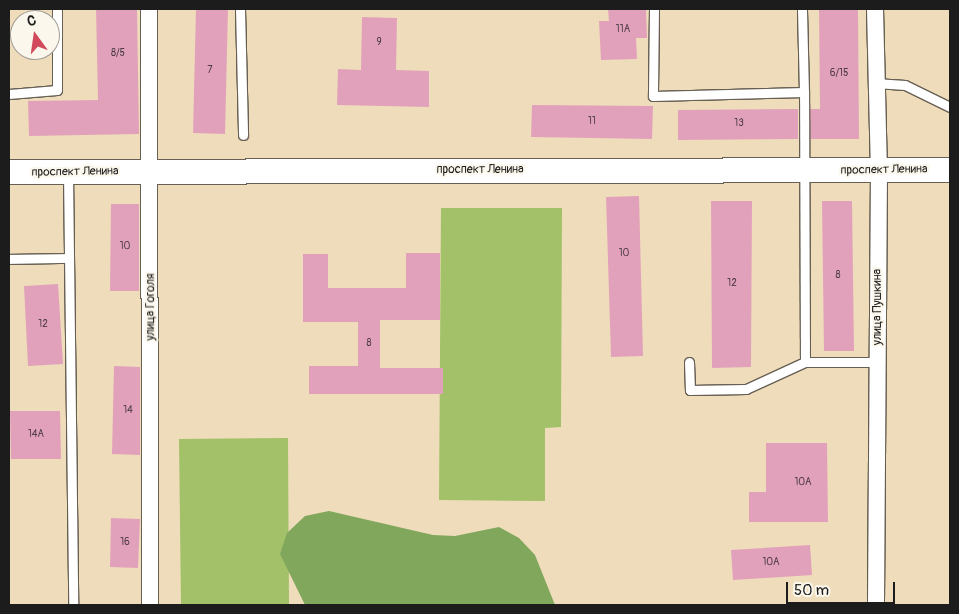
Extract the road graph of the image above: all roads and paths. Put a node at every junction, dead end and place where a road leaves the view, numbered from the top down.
1 (58, 9) edge
2 (150, 9) edge
3 (240, 9) edge
4 (654, 9) edge
5 (802, 9) edge
6 (875, 9) edge
7 (875, 83) junction
8 (804, 92) junction
9 (9, 94) edge
10 (950, 107) edge
11 (243, 135) dead end
12 (950, 170) edge
13 (152, 171) junction
14 (804, 171) junction
15 (879, 171) junction
16 (9, 172) edge
17 (68, 172) junction
18 (69, 258) junction
19 (9, 260) edge
20 (689, 362) dead end
21 (805, 362) junction
22 (878, 362) junction
23 (73, 605) edge
24 (150, 605) edge
25 (876, 605) edge

1 - 9 lane
2 - 13 street, улица Гоголя
3 - 11 lane
4 - 8 lane
5 - 8 lane
6 - 7 street, улица Пушкина
7 - 10 lane
7 - 15 street, улица Пушкина
8 - 14 lane
12 - 15 street, проспект Ленина
13 - 14 street, проспект Ленина
13 - 17 street, проспект Ленина
13 - 24 street, улица Гоголя
14 - 15 street, проспект Ленина
14 - 21 lane
15 - 22 street, улица Пушкина
16 - 17 street, проспект Ленина
17 - 18 lane
18 - 19 lane
18 - 23 lane
20 - 21 lane
21 - 22 lane
22 - 25 street, улица Пушкина

